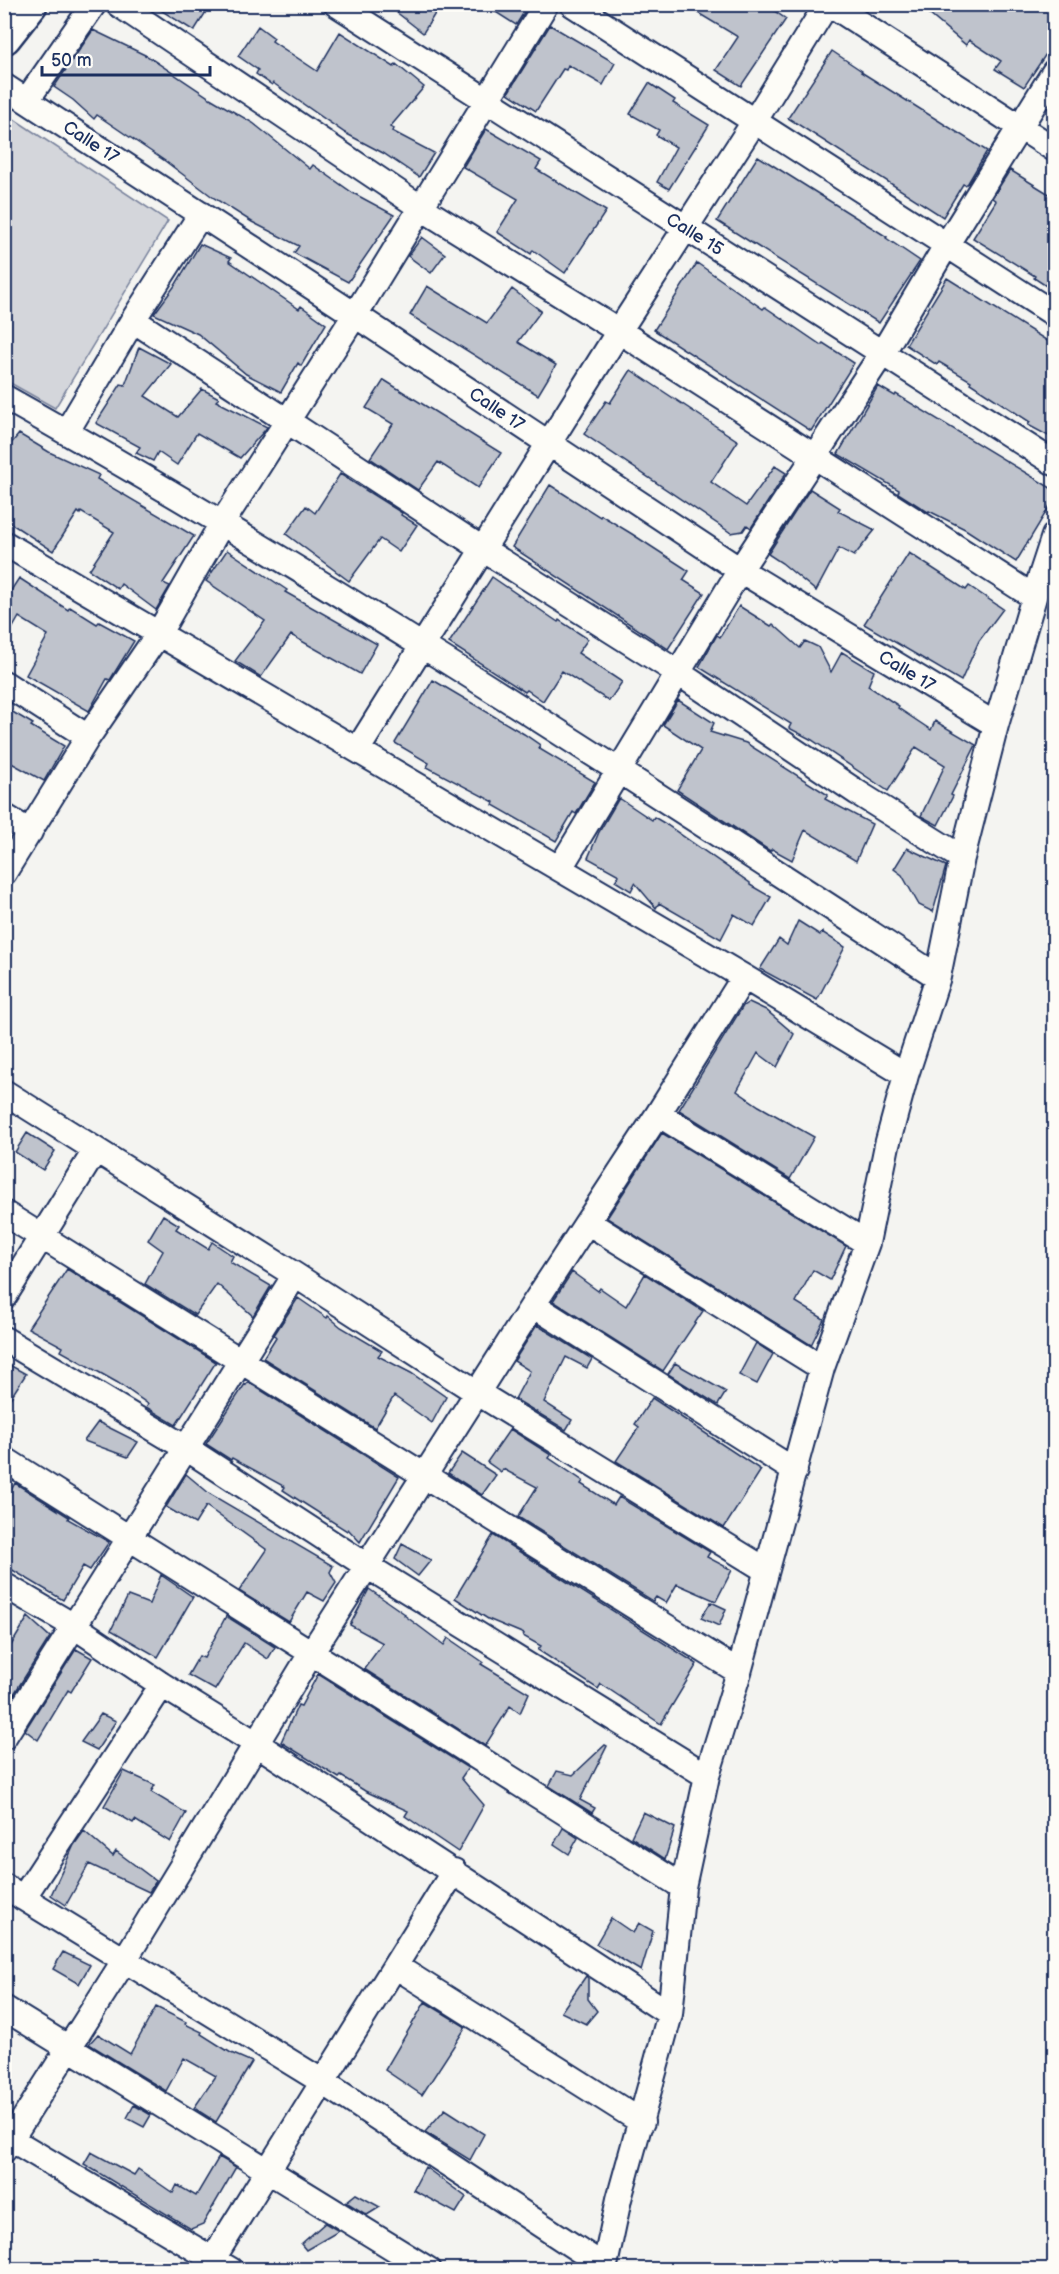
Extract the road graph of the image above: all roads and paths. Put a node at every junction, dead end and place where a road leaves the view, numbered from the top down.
1 (30, 4) edge
2 (94, 4) edge
3 (117, 4) edge
4 (336, 4) edge
5 (546, 4) edge
6 (572, 4) edge
7 (829, 4) edge
8 (4, 37) edge
9 (1054, 72) edge
10 (4, 86) edge
11 (487, 99) junction
12 (27, 100) junction
13 (754, 122) junction
14 (1020, 127) junction
15 (1054, 149) edge
16 (420, 207) junction
17 (201, 214) junction
18 (684, 228) junction
19 (947, 244) junction
20 (1054, 314) edge
21 (355, 315) junction
22 (133, 320) junction
23 (619, 331) junction
24 (883, 352) junction
25 (5, 399) edge
26 (288, 420) junction
27 (67, 431) junction
28 (548, 443) junction
29 (815, 456) junction
30 (1054, 463) edge
31 (222, 523) junction
32 (1054, 536) edge
33 (4, 543) edge
34 (484, 550) junction
35 (740, 570) junction
36 (1034, 597) junction
37 (159, 633) junction
38 (424, 645) junction
39 (677, 672) junction
40 (4, 683) edge
41 (996, 725) junction
42 (88, 737) junction
43 (358, 749) junction
44 (617, 769) junction
45 (4, 816) edge
46 (30, 832) junction
47 (962, 858) junction
48 (560, 868) junction
49 (4, 873) edge
50 (938, 976) junction
51 (744, 977) junction
52 (906, 1075) junction
53 (4, 1092) edge
54 (658, 1114) junction
55 (95, 1150) junction
56 (4, 1213) edge
57 (589, 1223) junction
58 (42, 1236) junction
59 (867, 1243) junction
60 (295, 1275) junction
61 (4, 1297) edge
62 (533, 1305) junction
63 (4, 1339) edge
64 (242, 1360) junction
65 (822, 1368) junction
66 (478, 1394) junction
67 (186, 1448) junction
68 (4, 1459) edge
69 (795, 1470) junction
70 (423, 1476) junction
71 (130, 1537) junction
72 (368, 1566) junction
73 (766, 1570) junction
74 (4, 1585) edge
75 (74, 1626) junction
76 (312, 1652) junction
77 (739, 1672) junction
78 (162, 1685) junction
79 (4, 1737) edge
80 (257, 1744) junction
81 (707, 1776) junction
82 (454, 1871) junction
83 (683, 1887) junction
84 (14, 1892) edge
85 (124, 1961) junction
86 (395, 1966) junction
87 (4, 2008) edge
88 (670, 2014) junction
89 (68, 2047) junction
90 (323, 2082) junction
91 (642, 2122) junction
92 (7, 2141) edge
93 (267, 2171) junction
94 (216, 2266) edge
95 (604, 2268) edge
96 (429, 2270) edge

1 - 8 highway
2 - 12 street
3 - 16 street
4 - 11 street, Calle 15
5 - 11 street
6 - 13 street
7 - 13 street
7 - 14 street
9 - 14 street
10 - 12 street, Calle 17
11 - 16 street
11 - 18 street, Calle 15
12 - 17 street, Calle 17
13 - 18 street
13 - 19 street
14 - 15 street
14 - 19 street
16 - 21 street
16 - 23 street
17 - 21 street, Calle 17
17 - 22 street
18 - 23 street
18 - 24 street, Calle 15
19 - 20 street
19 - 24 street
21 - 26 street
21 - 28 street, Calle 17
22 - 26 street
22 - 27 street
23 - 28 street
23 - 29 street
24 - 29 street
24 - 30 street, Calle 15
25 - 27 street
26 - 31 street
26 - 34 street
27 - 31 street
28 - 34 street
28 - 35 street, Calle 17
29 - 35 street
29 - 36 street
31 - 37 street
31 - 38 street
32 - 36 street
33 - 37 street
34 - 38 street
34 - 39 street
35 - 39 street
35 - 41 street, Calle 17
36 - 41 street
37 - 42 street
37 - 43 street
38 - 43 street
38 - 44 street
39 - 44 street
39 - 47 street
40 - 42 street
41 - 47 street
42 - 46 street
43 - 48 street
44 - 48 street
44 - 50 street
45 - 46 street
46 - 49 street
47 - 50 street
48 - 51 street
50 - 52 street
51 - 52 street
51 - 54 street
52 - 59 street
53 - 55 street
54 - 57 street
54 - 59 street
55 - 58 street
55 - 60 street
56 - 58 street
57 - 62 street
57 - 65 street
58 - 61 street
58 - 64 street
59 - 65 street
60 - 64 street
60 - 66 street
62 - 66 street
62 - 69 street
63 - 67 street
64 - 67 street
64 - 70 street
65 - 69 street
66 - 70 street
66 - 73 street
67 - 71 street
67 - 72 street
68 - 71 street
69 - 73 street
70 - 72 street
70 - 77 street
71 - 75 street
71 - 76 street
72 - 76 street
72 - 81 street
73 - 77 street
74 - 75 street
75 - 78 street
75 - 79 street
76 - 80 street
76 - 83 street
77 - 81 street
78 - 80 street
78 - 84 street
80 - 82 street
80 - 85 street
81 - 83 street
82 - 86 street
82 - 88 street
83 - 88 street
84 - 85 street
85 - 89 street
85 - 90 street
86 - 90 street
86 - 91 street
87 - 89 street
88 - 91 street
89 - 92 street
89 - 93 street
90 - 93 street
90 - 95 street
91 - 95 street
92 - 94 street
93 - 94 street
93 - 96 street

